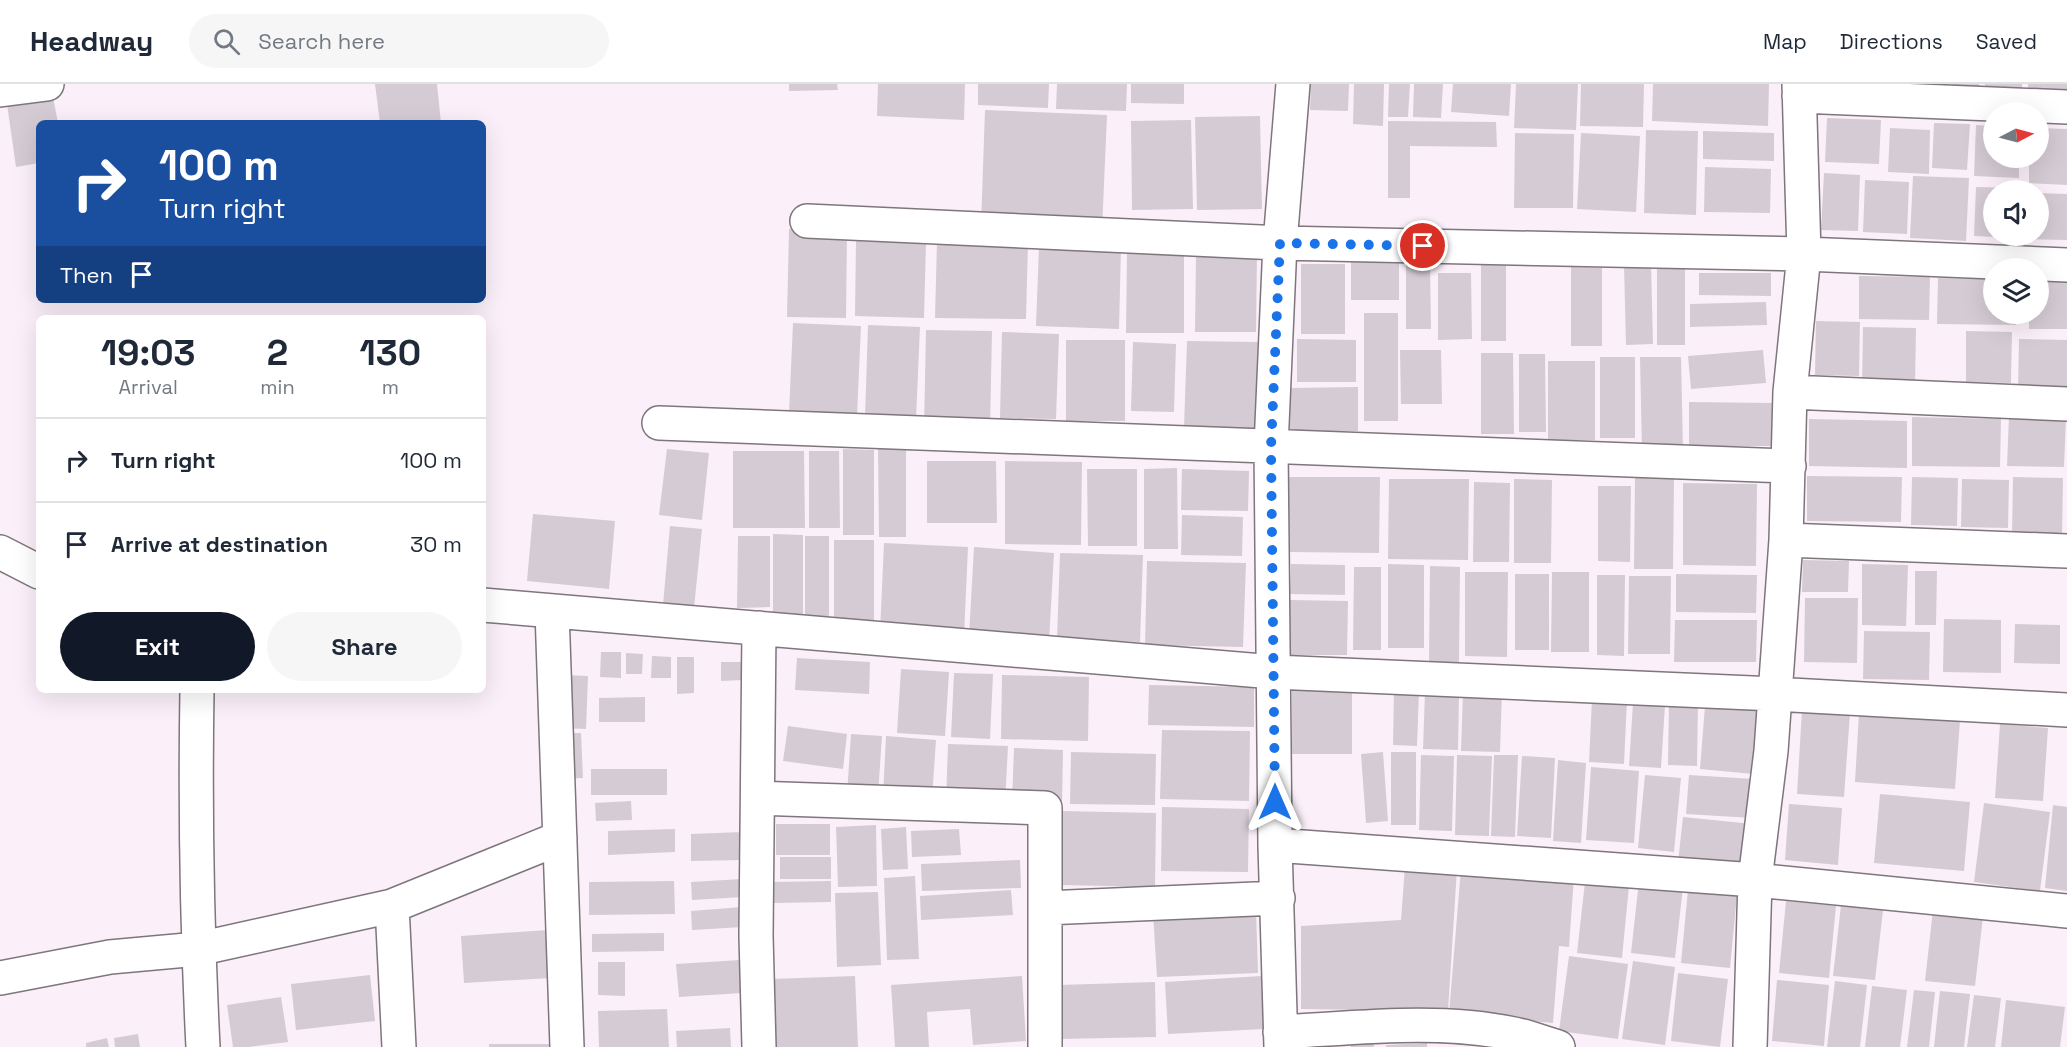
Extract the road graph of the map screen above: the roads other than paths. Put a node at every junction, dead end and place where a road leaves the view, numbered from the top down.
1 (47, 84) edge
2 (1293, 84) edge
3 (0, 90) edge
4 (1799, 90) edge
5 (2067, 107) edge
6 (807, 221) dead end
7 (1280, 243) junction
8 (1804, 254) junction
9 (2067, 265) edge
10 (1790, 392) junction
11 (2067, 404) edge
12 (659, 423) dead end
13 (1271, 447) junction
14 (1789, 466) junction
15 (1786, 540) junction
16 (2067, 551) edge
17 (0, 552) edge
18 (36, 570) edge
19 (486, 605) edge
20 (552, 611) junction
21 (759, 628) junction
22 (1274, 672) junction
23 (197, 693) edge
24 (1775, 694) junction
25 (2067, 710) edge
26 (758, 798) junction
27 (560, 838) junction
28 (1275, 846) junction
29 (1755, 880) junction
30 (1278, 898) junction
31 (392, 906) junction
32 (1045, 909) junction
33 (2067, 911) edge
34 (198, 949) junction
35 (0, 978) edge
36 (1280, 1040) edge
37 (203, 1047) edge
38 (399, 1047) edge
39 (567, 1047) edge
40 (759, 1047) edge
41 (1045, 1047) edge
42 (1558, 1047) edge
43 (1749, 1047) edge

1 - 3 street
2 - 7 street
4 - 5 street
4 - 8 street
6 - 7 street
7 - 8 street
7 - 13 street
8 - 9 street
8 - 10 street
10 - 11 street
10 - 14 street
12 - 13 street
13 - 14 street
13 - 22 street
14 - 15 street
15 - 16 street
15 - 24 street
17 - 18 street
19 - 20 street
20 - 21 street
20 - 27 street
21 - 22 street
21 - 26 street
22 - 24 street
22 - 28 street
23 - 34 street
24 - 25 street
24 - 29 street
26 - 32 street
26 - 40 street
27 - 31 street
27 - 39 street
28 - 29 street
28 - 30 street
29 - 33 street
29 - 43 street
30 - 32 street
30 - 36 street
31 - 34 street
31 - 38 street
32 - 41 street
34 - 35 street
34 - 37 street
36 - 42 street

